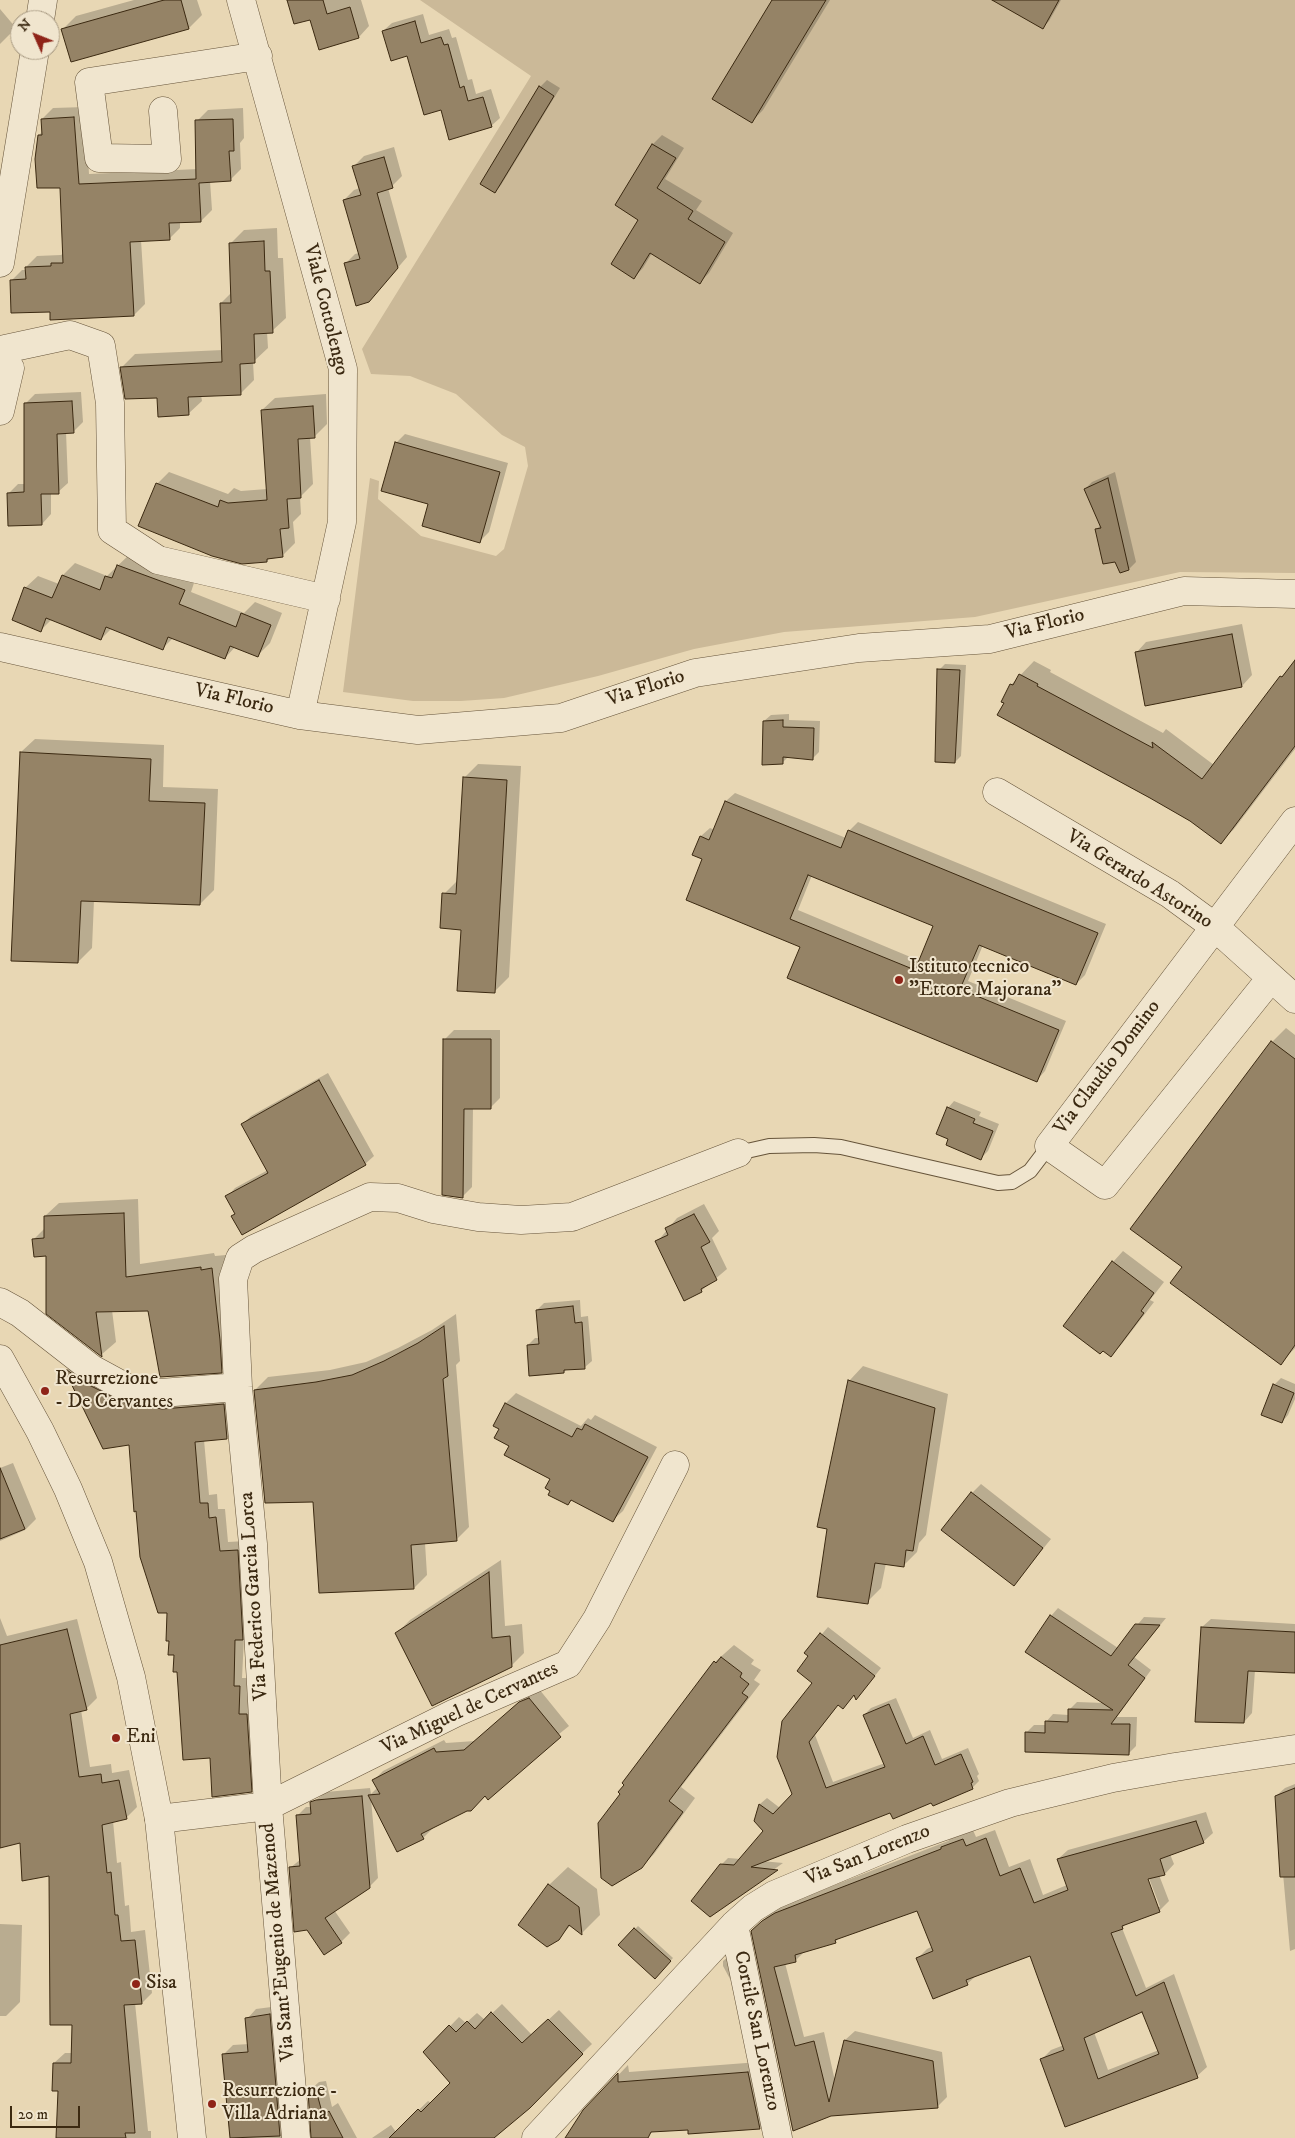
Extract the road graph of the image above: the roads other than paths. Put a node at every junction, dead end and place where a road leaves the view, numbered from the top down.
1 (241, 0) edge
2 (258, 56) junction
3 (33, 60) edge
4 (163, 111) dead end
5 (0, 263) edge
6 (0, 352) edge
7 (0, 411) edge
8 (1295, 594) edge
9 (326, 599) junction
10 (0, 647) edge
11 (305, 716) junction
12 (997, 792) dead end
13 (1295, 820) edge
14 (1215, 927) junction
15 (1271, 978) junction
16 (1295, 999) edge
17 (1049, 1146) junction
18 (738, 1153) joint
19 (0, 1302) edge
20 (0, 1360) edge
21 (238, 1387) junction
22 (675, 1465) dead end
23 (1295, 1750) edge
24 (268, 1806) junction
25 (159, 1819) junction
26 (734, 1925) junction
27 (192, 2138) edge
28 (296, 2138) edge
29 (536, 2138) edge
30 (778, 2138) edge

1 - 2 street, Viale Cottolengo
2 - 4 street
2 - 9 street, Viale Cottolengo
3 - 5 street
6 - 7 street
6 - 9 street
8 - 11 street, Via Florio
9 - 11 street, Viale Cottolengo
10 - 11 street, Via Florio
12 - 14 street, Via Gerardo Astorino
13 - 14 street, Via Claudio Domino
14 - 15 street, Via Gerardo Astorino
14 - 17 street, Via Claudio Domino
15 - 16 street, Via Gerardo Astorino
15 - 17 street, Via Claudio Domino
17 - 18 lane
18 - 21 street, Via Federico Garcia Lorca
19 - 21 street
20 - 25 street
21 - 24 street, Via Federico Garcia Lorca
22 - 24 street, Via Miguel de Cervantes
23 - 26 street, Via San Lorenzo
24 - 25 street, Via Miguel de Cervantes
24 - 28 street, Via Sant'Eugenio de Mazenod
25 - 27 street
26 - 29 street, Via San Lorenzo
26 - 30 street, Cortile San Lorenzo

